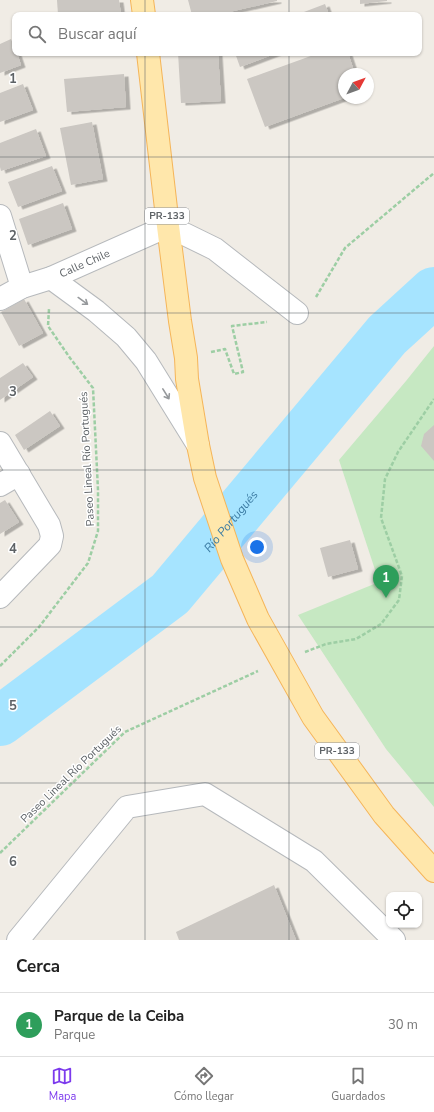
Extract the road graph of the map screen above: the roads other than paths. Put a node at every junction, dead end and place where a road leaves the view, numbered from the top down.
1 (142, 0) edge
2 (144, 12) edge
3 (148, 56) edge
4 (0, 216) edge
5 (168, 226) junction
6 (51, 278) junction
7 (22, 287) junction
8 (0, 299) edge
9 (298, 313) road end
10 (0, 443) edge
11 (198, 445) junction
12 (19, 474) junction
13 (0, 485) edge
14 (0, 597) edge
15 (434, 871) edge
16 (18, 940) edge
17 (394, 940) edge

1 - 2 main road
3 - 5 main road, PR-133
4 - 7 street
5 - 6 street, Calle Chile
5 - 9 street
5 - 11 main road, PR-133
6 - 7 street, Calle Chile
6 -> 11 street
7 - 8 street, Calle Chile
10 - 12 street
11 - 15 main road, PR-133
12 - 13 street
12 - 14 street
16 - 17 street

